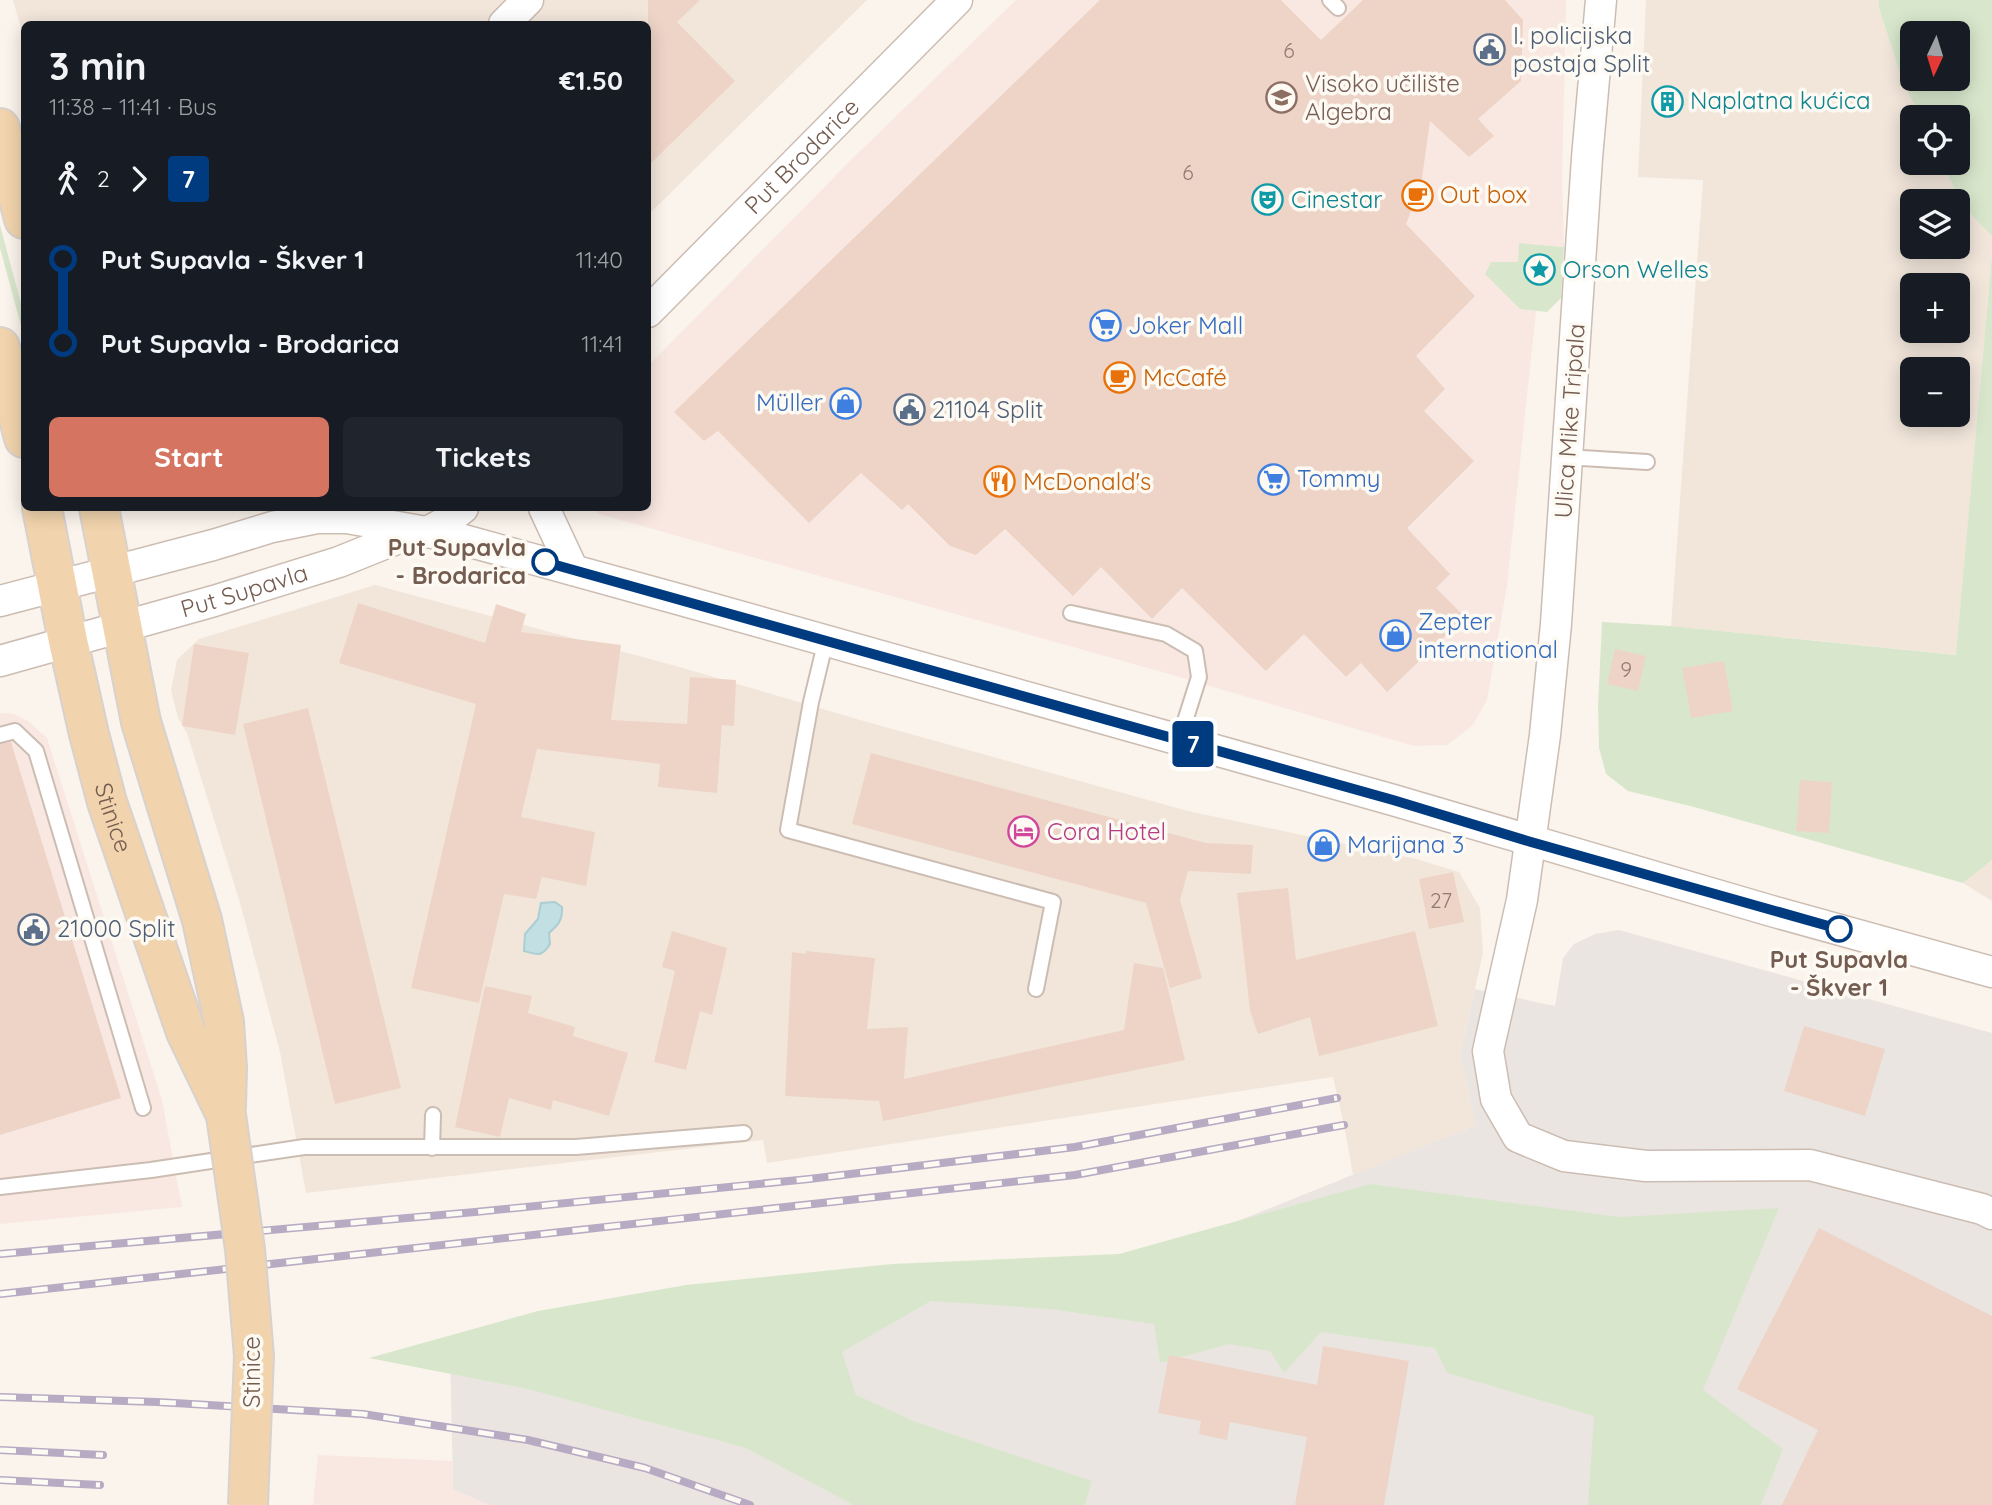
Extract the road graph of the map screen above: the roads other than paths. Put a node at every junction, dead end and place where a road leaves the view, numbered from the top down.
1 (528, 0) edge
2 (957, 0) edge
3 (1601, 0) edge
4 (507, 21) edge
5 (0, 128) edge
6 (21, 208) edge
7 (651, 309) edge
8 (0, 347) edge
9 (21, 427) edge
10 (1566, 457) junction
11 (1647, 462) dead end
12 (43, 511) edge
13 (100, 511) edge
14 (459, 511) edge
15 (545, 511) edge
16 (422, 532) junction
17 (573, 570) junction
18 (111, 572) junction
19 (57, 586) junction
20 (0, 601) edge
21 (1071, 613) dead end
22 (122, 626) junction
23 (826, 640) junction
24 (68, 641) junction
25 (0, 661) edge
26 (0, 735) edge
27 (1179, 740) junction
28 (1531, 842) junction
29 (1992, 972) edge
30 (1036, 989) dead end
31 (143, 1108) dead end
32 (226, 1115) junction
33 (433, 1115) dead end
34 (744, 1133) dead end
35 (432, 1148) junction
36 (0, 1187) edge
37 (1992, 1214) edge
38 (248, 1505) edge

1 - 4 street
2 - 7 street, Put Brodarice
3 - 10 street, Ulica Mike Tripala
5 - 6 main road
8 - 9 main road
10 - 11 lane
10 - 28 street, Ulica Mike Tripala
12 - 19 main road, Stinice
13 - 18 main road, Stinice
14 - 16 street
15 - 17 street
16 - 17 street, Put Supavla
16 - 18 street, Put Supavla
16 - 22 street, Put Supavla
17 - 23 street, Put Supavla
18 - 19 street, Put Supavla
18 - 22 main road, Stinice
19 - 20 street, Put Supavla
19 - 24 main road, Stinice
21 - 27 lane
22 - 24 street, Put Supavla
22 - 32 main road, Stinice
23 - 27 street, Put Supavla
23 - 30 lane
24 - 25 street, Put Supavla
24 - 32 main road, Stinice
26 - 31 lane
27 - 28 street, Put Supavla
28 - 29 street, Put Supavla
28 - 37 street, Ulica Mike Tripala
32 - 38 main road, Stinice, bridge
33 - 35 lane
34 - 35 lane
35 - 36 lane

